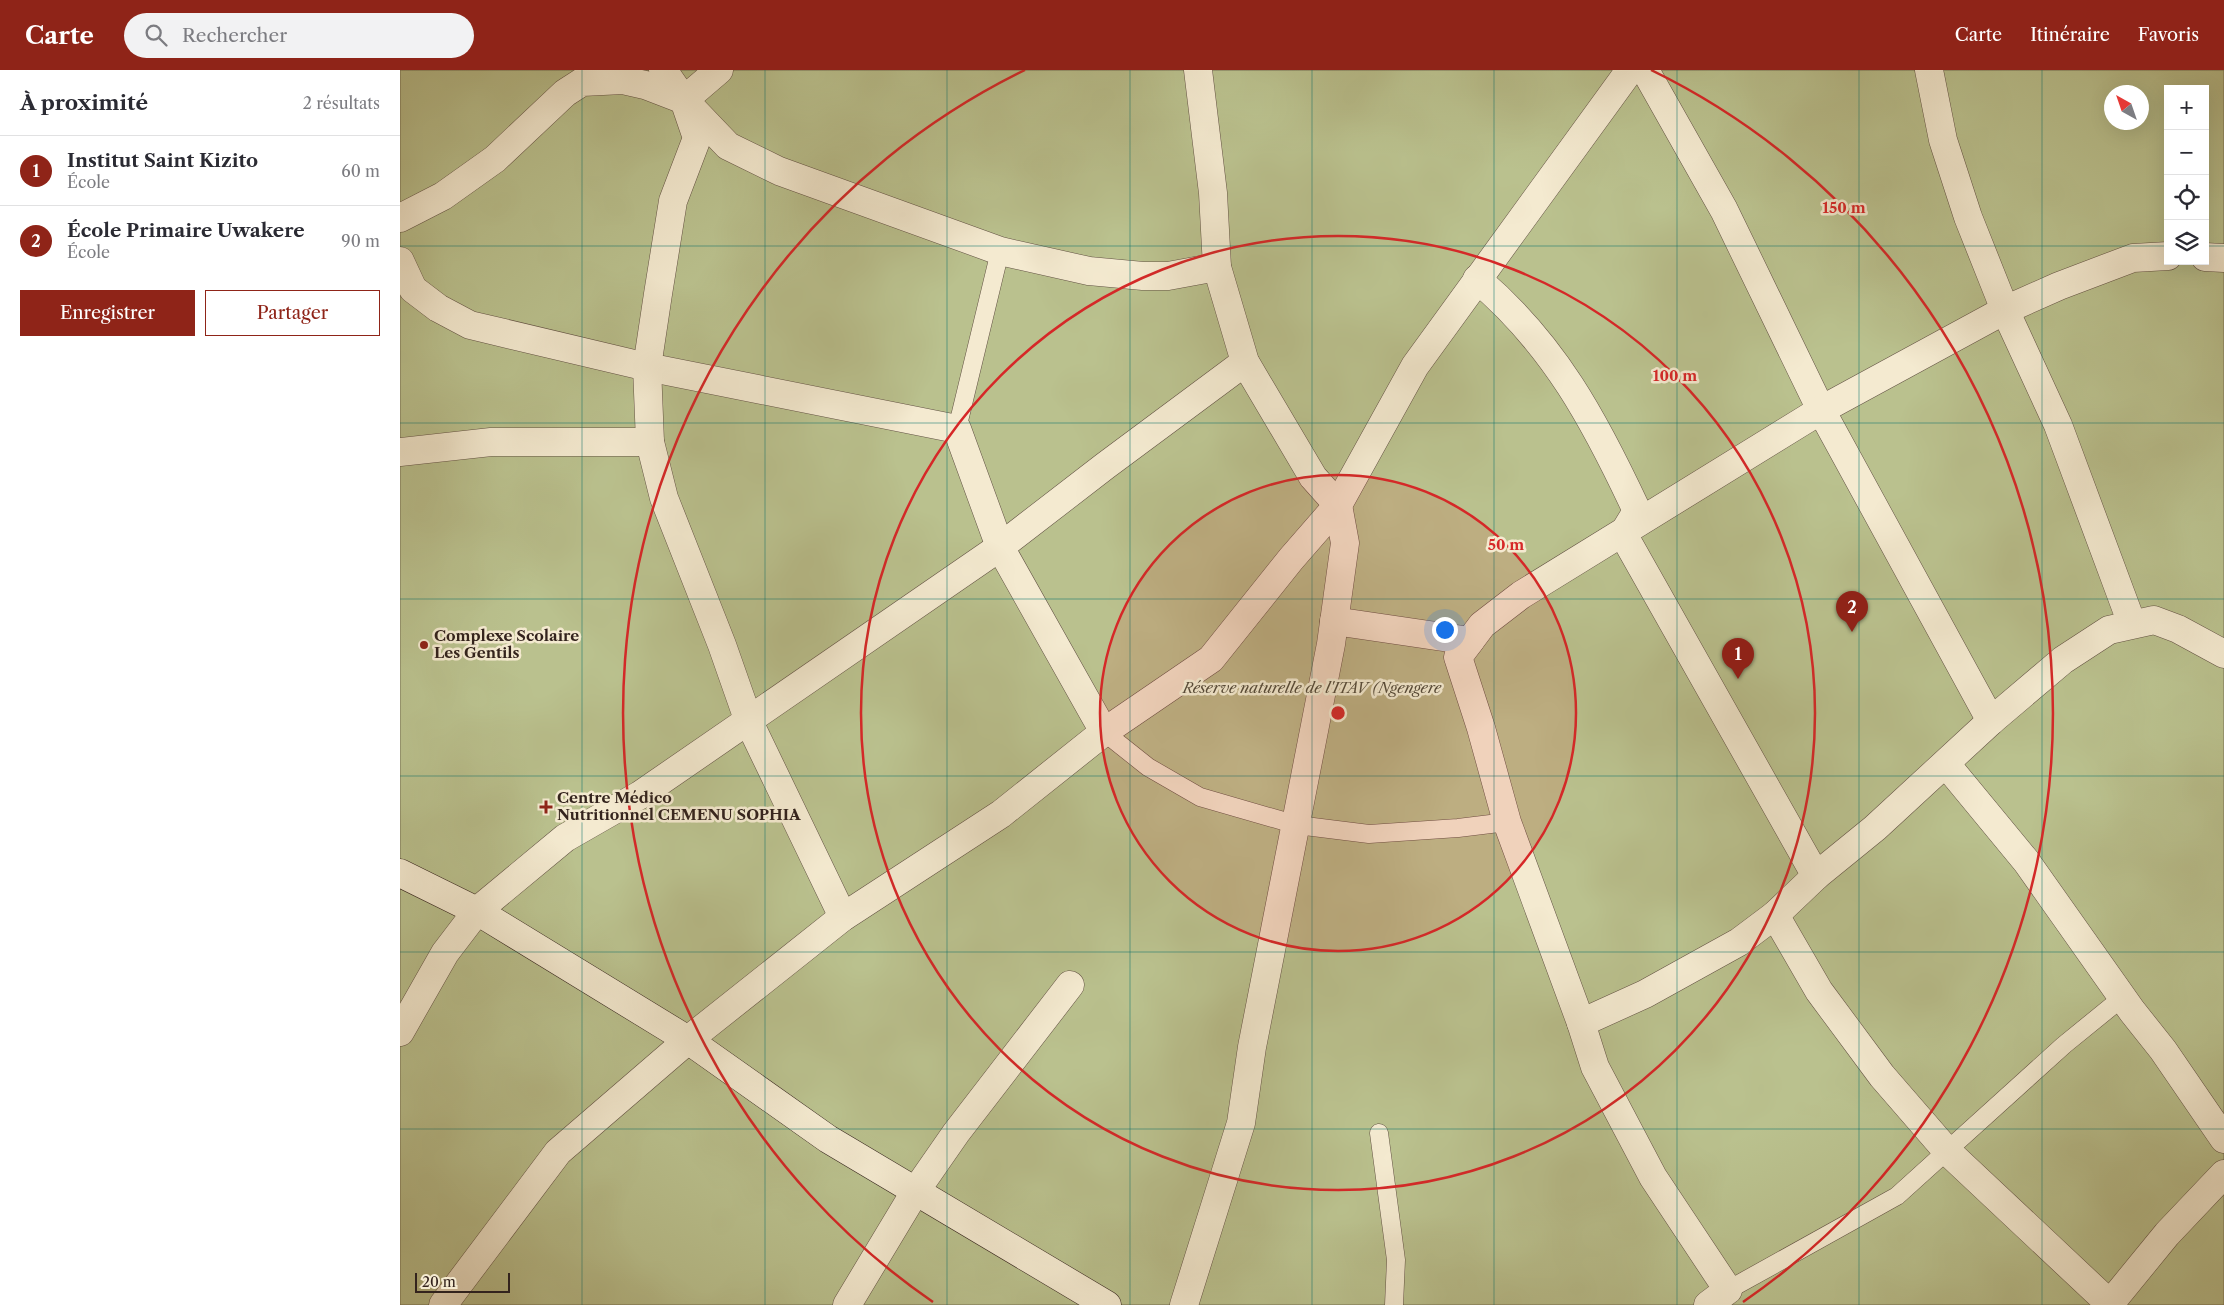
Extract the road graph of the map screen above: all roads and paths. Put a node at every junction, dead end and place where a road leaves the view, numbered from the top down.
1 (663, 70) edge
2 (719, 70) edge
3 (1198, 70) edge
4 (1630, 70) edge
5 (1645, 70) edge
6 (1929, 70) edge
7 (684, 100) junction
8 (400, 218) edge
9 (1000, 251) junction
10 (2164, 256) edge
11 (400, 261) edge
12 (1217, 267) junction
13 (1476, 280) junction
14 (2005, 310) junction
15 (1245, 362) junction
16 (647, 367) junction
17 (1821, 410) junction
18 (958, 430) junction
19 (650, 442) junction
20 (400, 452) edge
21 (1338, 505) junction
22 (1623, 534) junction
23 (1000, 548) junction
24 (1334, 621) junction
25 (2132, 624) junction
26 (1470, 641) junction
27 (2224, 654) edge
28 (1991, 720) junction
29 (749, 722) junction
30 (1104, 732) junction
31 (1946, 764) junction
32 (1507, 822) junction
33 (1297, 825) junction
34 (400, 873) edge
35 (1816, 876) junction
36 (477, 911) junction
37 (1775, 915) junction
38 (843, 917) junction
39 (1070, 985) dead end
40 (2123, 997) junction
41 (1581, 1023) junction
42 (400, 1032) edge
43 (688, 1040) junction
44 (1379, 1133) dead end
45 (2224, 1139) edge
46 (1947, 1151) junction
47 (2224, 1174) edge
48 (915, 1192) junction
49 (1718, 1297) edge
50 (443, 1305) edge
51 (847, 1305) edge
52 (1107, 1305) edge
53 (1184, 1305) edge
54 (1394, 1305) edge
55 (2110, 1305) edge

1 - 7 street
2 - 7 street
3 - 12 street
4 - 13 street
5 - 17 street
6 - 14 street
7 - 8 street
7 - 9 street
7 - 16 street
9 - 12 street
9 - 18 lane
10 - 14 street
11 - 16 street
12 - 15 street
13 - 21 street
13 - 22 street
14 - 17 street
14 - 25 street
15 - 21 street
15 - 23 street
16 - 18 street
16 - 19 street
17 - 22 street
17 - 28 street
18 - 23 street
19 - 20 street
19 - 29 street
21 - 24 street
21 - 30 street
22 - 26 street
22 - 35 street
23 - 29 street
23 - 30 street
24 - 26 street
24 - 33 street
25 - 27 street
25 - 28 street
26 - 32 street
28 - 31 street
29 - 36 street
29 - 38 street
30 - 33 lane
30 - 38 street
31 - 35 street
31 - 40 street
32 - 33 lane
32 - 41 street
33 - 53 street
34 - 36 street
35 - 37 street
36 - 42 street
36 - 43 street
37 - 41 street
37 - 46 street
38 - 43 street
39 - 48 street
40 - 45 street
40 - 46 lane
41 - 49 street
43 - 48 street
43 - 50 street
44 - 54 lane
46 - 49 lane
46 - 55 street
47 - 55 street
48 - 51 street
48 - 52 street

